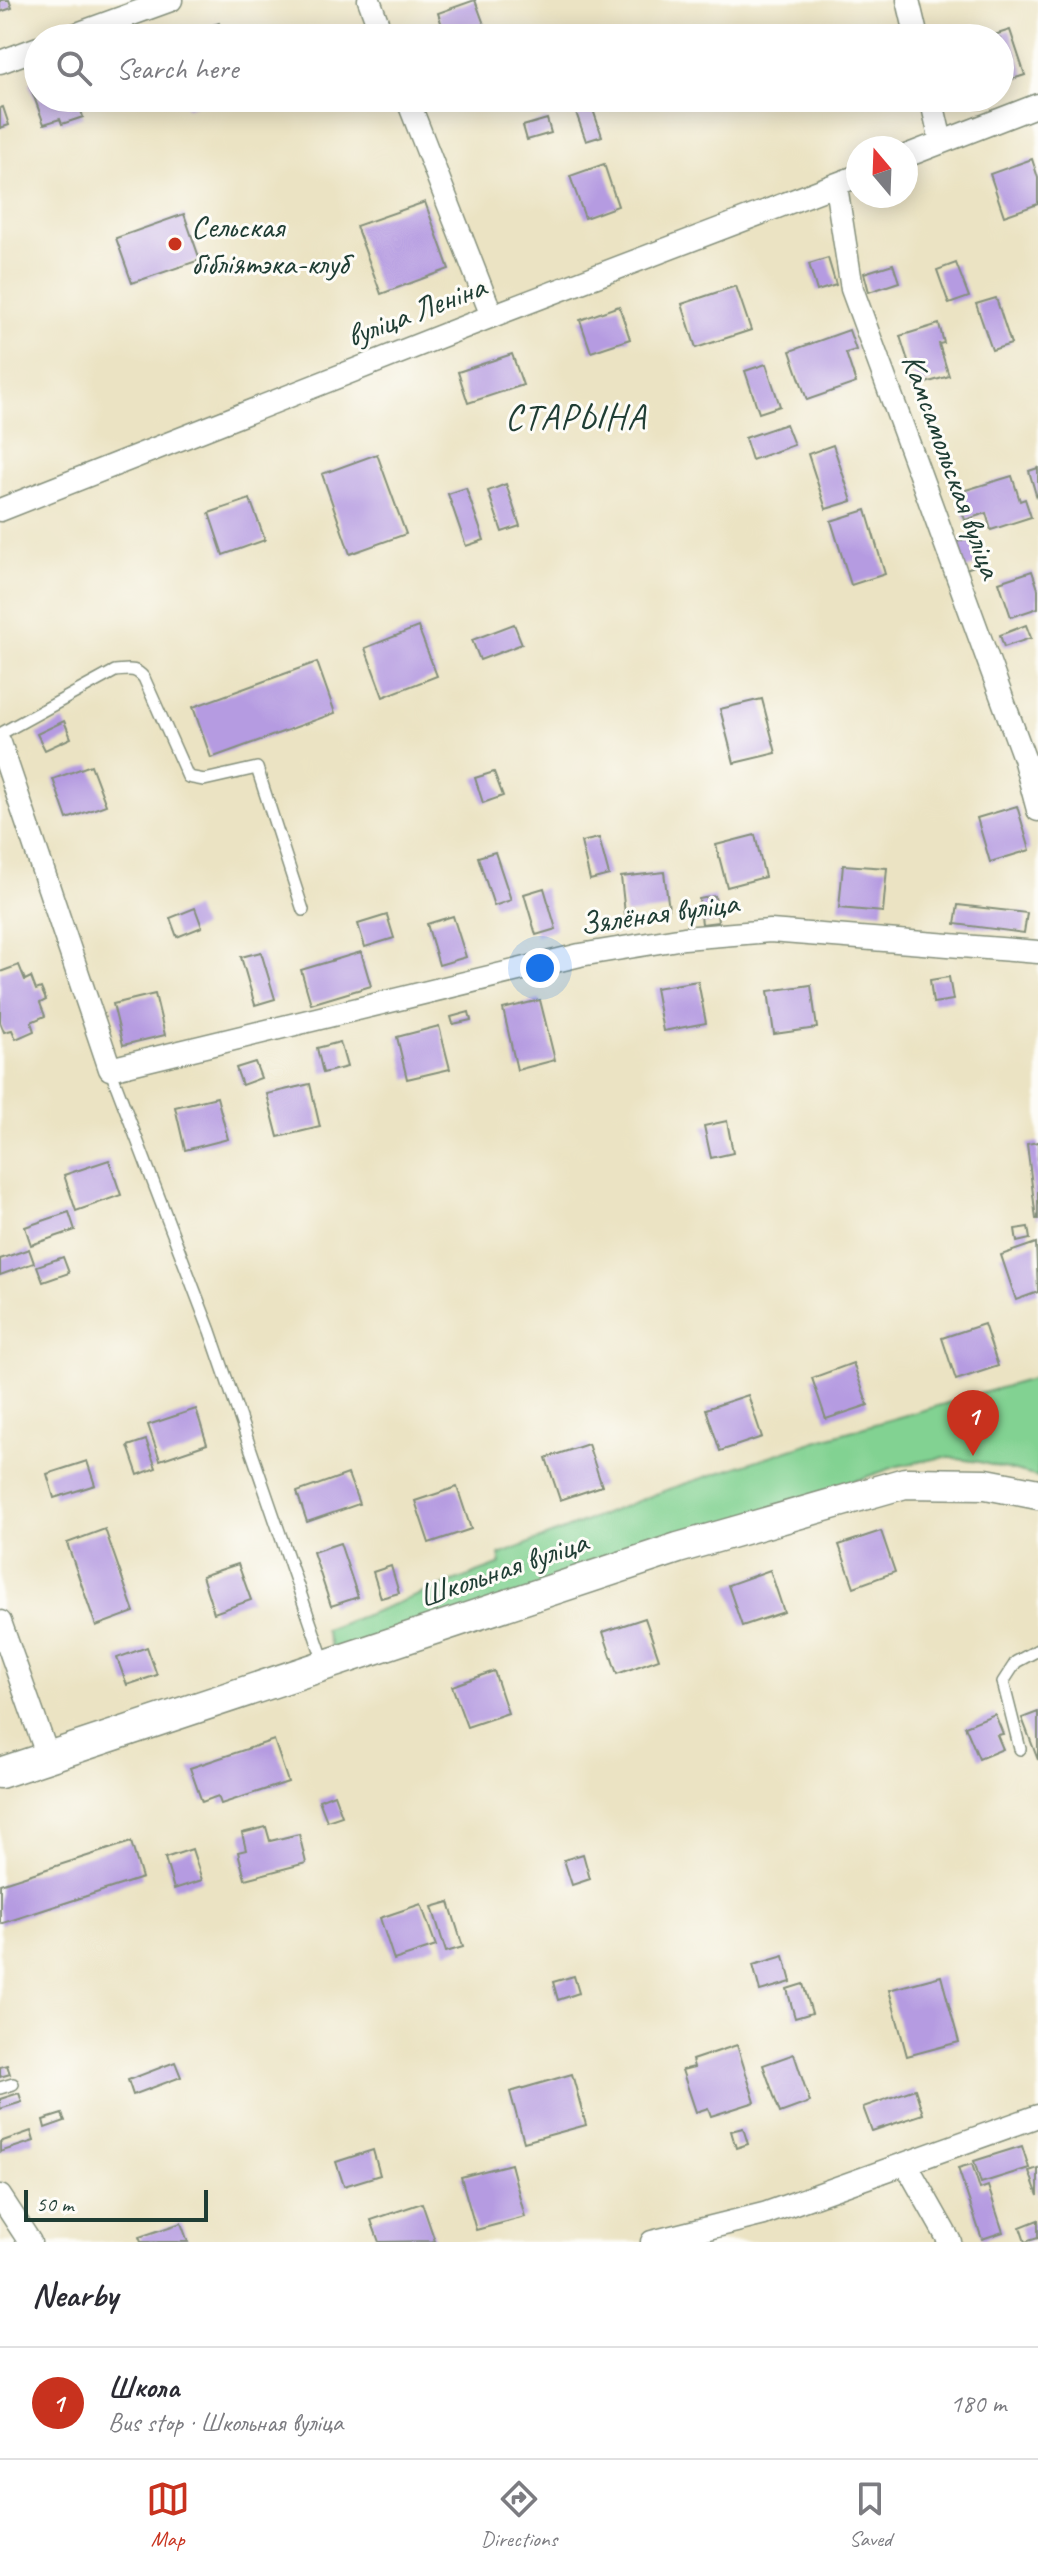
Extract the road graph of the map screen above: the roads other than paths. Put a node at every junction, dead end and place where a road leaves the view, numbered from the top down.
1 (171, 0) edge
2 (369, 0) edge
3 (908, 0) edge
4 (105, 24) edge
5 (378, 24) edge
6 (914, 24) edge
7 (24, 53) edge
8 (0, 62) edge
9 (1038, 105) edge
10 (412, 112) edge
11 (934, 112) edge
12 (941, 141) junction
13 (918, 151) edge
14 (846, 181) edge
15 (836, 186) junction
16 (492, 316) junction
17 (0, 510) edge
18 (0, 734) edge
19 (0, 743) edge
20 (1038, 810) edge
21 (303, 910) dead end
22 (1038, 952) edge
23 (110, 1069) junction
24 (1038, 1494) edge
25 (0, 1622) edge
26 (1038, 1650) edge
27 (326, 1667) junction
28 (1020, 1749) dead end
29 (48, 1757) junction
30 (0, 1773) edge
31 (13, 2084) dead end
32 (0, 2088) edge
33 (1038, 2116) edge
34 (906, 2164) junction
35 (0, 2196) edge
36 (30, 2242) edge
37 (652, 2242) edge
38 (950, 2242) edge

1 - 4 street
2 - 5 street
3 - 6 street
7 - 8 street
9 - 12 street
10 - 16 street
11 - 12 street
12 - 13 street
14 - 15 street, вуліца Леніна
15 - 16 street, вуліца Леніна
15 - 20 street, Камсамольская вуліца
16 - 17 street, вуліца Леніна
18 - 21 lane
19 - 23 street
22 - 23 street, Зялёная вуліца
23 - 27 lane
24 - 27 main road, Школьная вуліца
25 - 29 street
26 - 28 lane
27 - 29 main road, Школьная вуліца
29 - 30 main road, Школьная вуліца
31 - 32 lane
33 - 34 street
34 - 37 street
34 - 38 street
35 - 36 street

